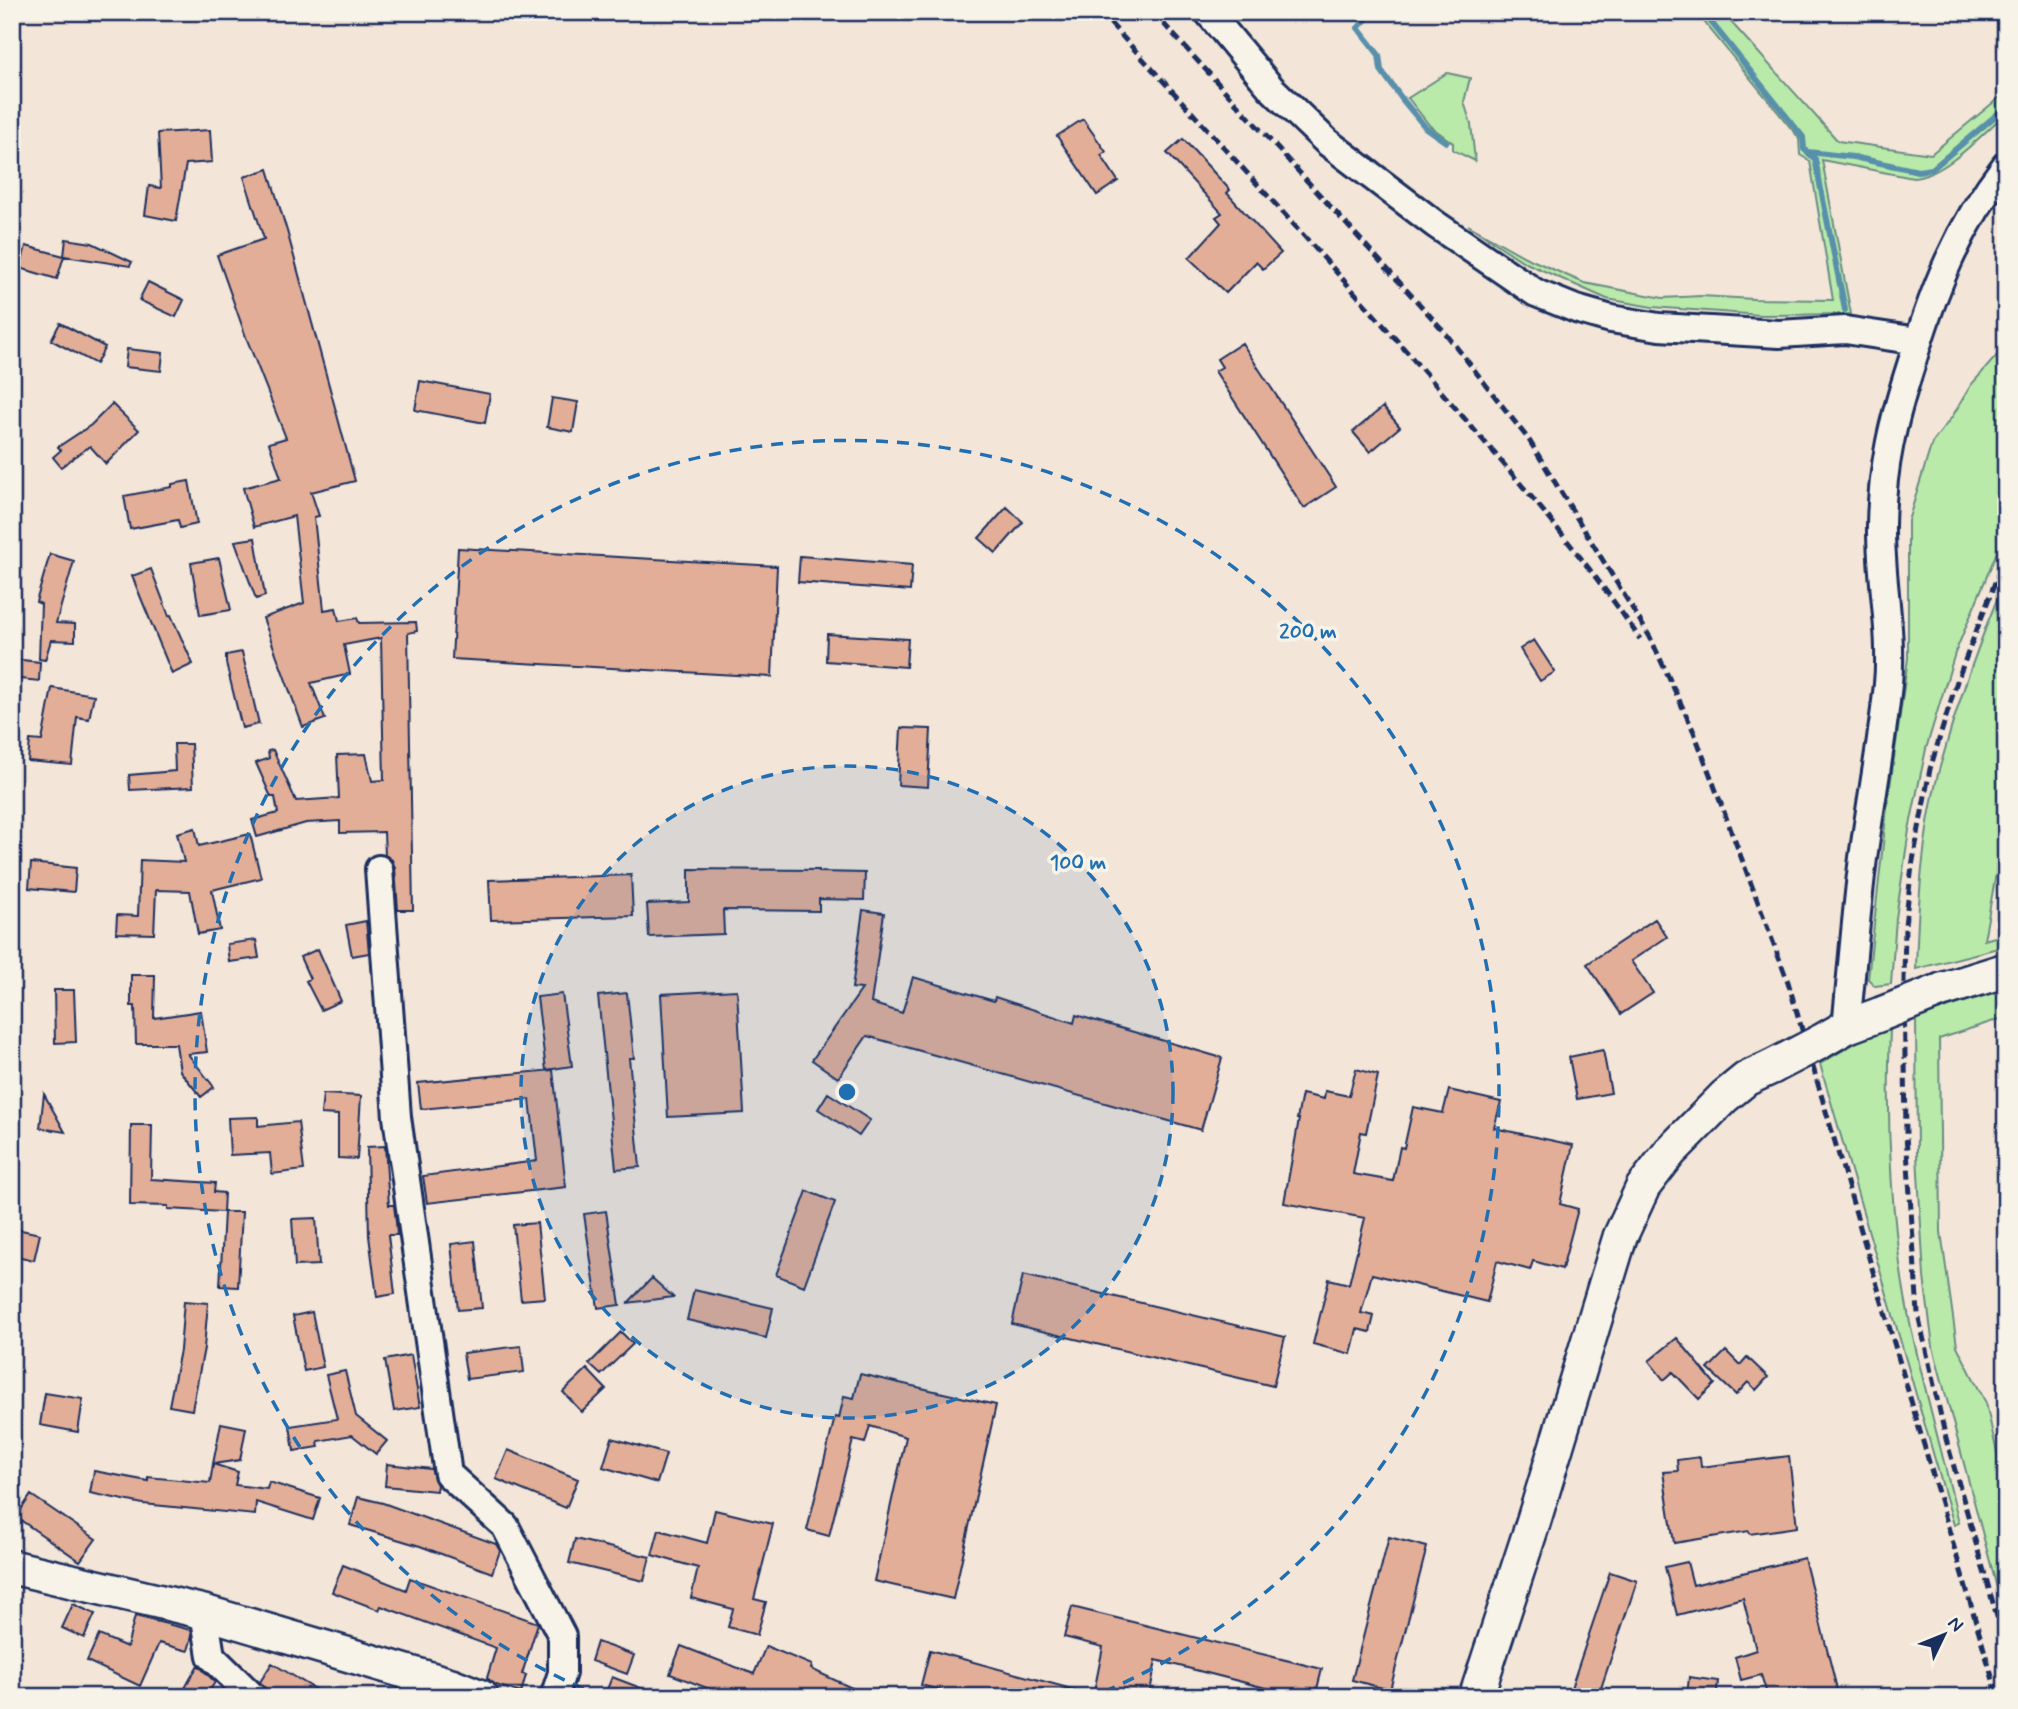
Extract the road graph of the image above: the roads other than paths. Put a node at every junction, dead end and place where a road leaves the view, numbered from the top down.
1 (1208, 12) edge
2 (2006, 165) edge
3 (1918, 341) junction
4 (379, 869) dead end
5 (2006, 970) edge
6 (1833, 1034) junction
7 (12, 1567) edge
8 (204, 1612) junction
9 (253, 1697) edge
10 (481, 1697) edge
11 (554, 1697) edge
12 (1476, 1697) edge

1 - 3 street
2 - 3 street
3 - 6 street
4 - 11 street
5 - 6 main road, bridge
6 - 12 main road, bridge
7 - 8 main road
8 - 9 street
8 - 10 main road

